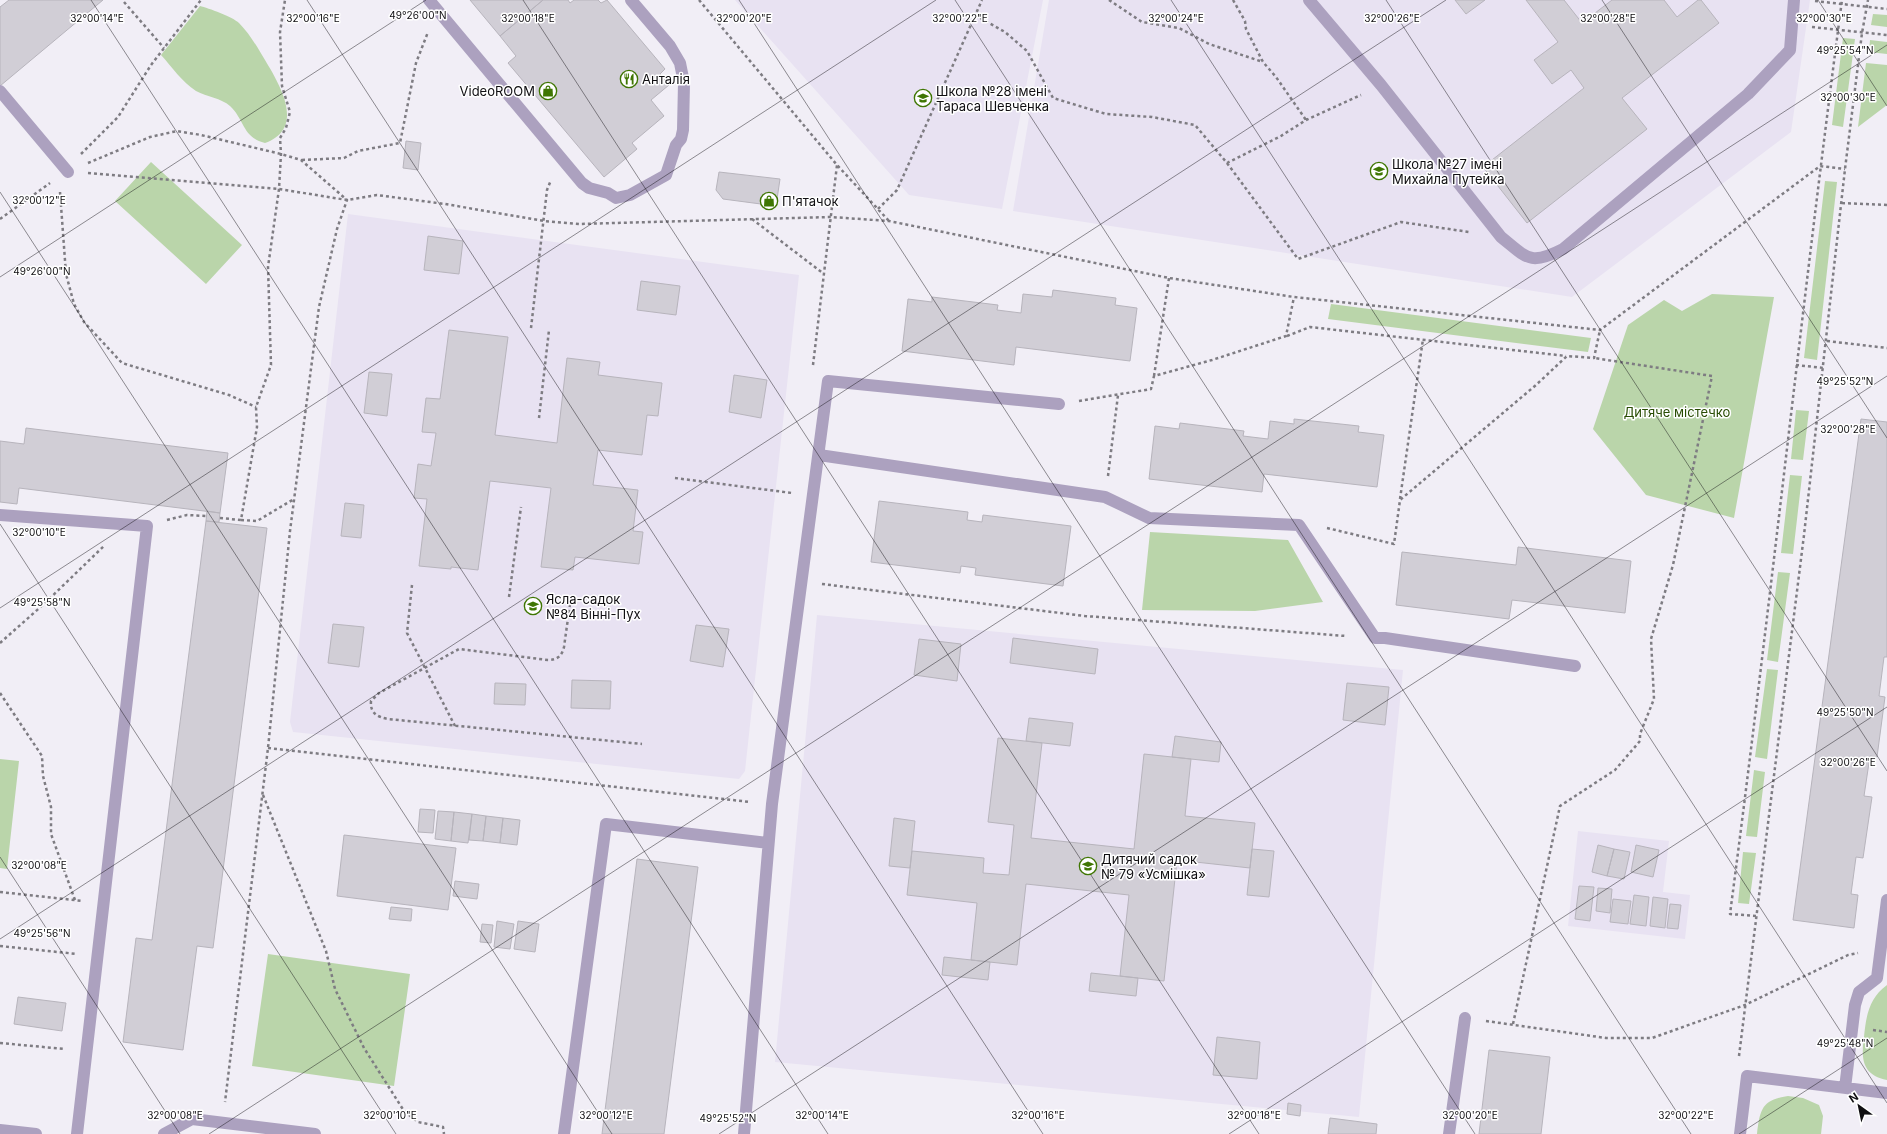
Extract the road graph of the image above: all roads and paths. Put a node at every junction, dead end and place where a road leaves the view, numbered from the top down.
1 (202, 0) edge
2 (285, 0) edge
3 (429, 0) edge
4 (631, 0) edge
5 (699, 0) edge
6 (982, 0) edge
7 (1110, 0) edge
8 (1233, 0) edge
9 (1309, 0) edge
10 (1794, 0) edge
11 (1868, 0) edge
12 (1814, 1) dead end
13 (124, 2) dead end
14 (1841, 2) edge
15 (1867, 7) junction
16 (1887, 9) edge
17 (439, 13) junction
18 (975, 15) junction
19 (1792, 26) junction
20 (1837, 30) junction
21 (1862, 33) junction
22 (1887, 35) edge
23 (164, 48) junction
24 (1263, 62) junction
25 (1380, 86) junction
26 (0, 91) edge
27 (1306, 120) junction
28 (281, 154) junction
29 (301, 160) junction
30 (1227, 163) junction
31 (567, 165) junction
32 (837, 165) junction
33 (1820, 166) junction
34 (1845, 169) junction
35 (63, 175) junction
36 (279, 189) junction
37 (347, 200) junction
38 (1842, 202) junction
39 (1887, 205) edge
40 (878, 209) junction
41 (831, 216) junction
42 (752, 218) junction
43 (0, 219) edge
44 (544, 221) junction
45 (889, 221) junction
46 (1501, 237) junction
47 (824, 274) junction
48 (1169, 278) junction
49 (1294, 297) junction
50 (530, 328) dead end
51 (549, 330) dead end
52 (1600, 330) junction
53 (1286, 336) junction
54 (1423, 339) junction
55 (1827, 341) junction
56 (1887, 348) edge
57 (1567, 356) junction
58 (1594, 358) junction
59 (1796, 365) junction
60 (812, 368) dead end
61 (1824, 368) junction
62 (1154, 376) junction
63 (1118, 395) junction
64 (1059, 404) joint
65 (256, 407) junction
66 (539, 418) dead end
67 (819, 455) junction
68 (675, 478) dead end
69 (797, 493) dead end
70 (1105, 497) junction
71 (294, 499) junction
72 (1400, 500) junction
73 (521, 507) dead end
74 (0, 515) edge
75 (206, 516) dead end
76 (220, 518) dead end
77 (241, 520) junction
78 (1299, 525) junction
79 (147, 526) junction
80 (108, 542) dead end
81 (801, 582) junction
82 (412, 585) dead end
83 (509, 597) dead end
84 (570, 604) dead end
85 (1374, 638) junction
86 (0, 643) edge
87 (1575, 666) dead end
88 (424, 668) junction
89 (0, 693) edge
90 (455, 726) junction
91 (642, 744) dead end
92 (268, 748) junction
93 (263, 795) junction
94 (758, 803) dead end
95 (768, 843) junction
96 (0, 892) edge
97 (76, 900) junction
98 (1887, 900) edge
99 (104, 902) junction
100 (1756, 916) junction
101 (0, 946) edge
102 (1881, 951) junction
103 (98, 956) junction
104 (1882, 976) edge
105 (1745, 1005) junction
106 (1465, 1018) joint
107 (1513, 1024) junction
108 (0, 1043) edge
109 (87, 1051) junction
110 (1738, 1063) dead end
111 (1845, 1088) junction
112 (1887, 1093) edge
113 (222, 1123) junction
114 (0, 1130) edge
115 (36, 1134) edge
116 (77, 1134) edge
117 (164, 1134) edge
118 (315, 1134) edge
119 (444, 1134) edge
120 (564, 1134) edge
121 (744, 1134) edge
122 (1449, 1134) edge
123 (1740, 1134) edge

1 - 23 path
2 - 28 path
3 - 17 lane
4 - 31 lane
5 - 32 path
6 - 18 path
7 - 24 path
8 - 24 path
9 - 25 lane
10 - 19 lane
11 - 15 path
12 - 14 path
13 - 23 path
14 - 15 path
14 - 20 path
15 - 16 path
15 - 21 path
17 - 29 path
17 - 31 lane
18 - 30 path
18 - 40 path
19 - 20 path
19 - 46 lane
20 - 21 path
20 - 33 path
21 - 22 path
21 - 34 path
23 - 35 path
24 - 27 path
25 - 27 path
25 - 46 lane
26 - 35 lane
27 - 30 path
28 - 29 path
28 - 35 path
28 - 36 path
29 - 37 path
30 - 46 path
31 - 44 path
32 - 40 path
32 - 41 path
33 - 34 path
33 - 52 path
33 - 59 path
34 - 38 path
35 - 36 path
35 - 43 path
35 - 65 path
36 - 37 path
36 - 65 path
37 - 44 path
37 - 71 path
38 - 39 path
38 - 55 path
40 - 45 path
41 - 42 path
41 - 45 path
41 - 47 path
42 - 44 path
42 - 47 path
44 - 50 path
45 - 48 path
47 - 60 path
48 - 49 path
48 - 62 path
49 - 52 path
49 - 53 path
51 - 66 path
52 - 58 path
53 - 54 path
53 - 62 path
54 - 57 path
54 - 72 path
55 - 56 path
55 - 61 path
57 - 58 path
57 - 72 path
58 - 107 path
59 - 61 path
59 - 100 path
61 - 100 path
62 - 63 path
63 - 64 path
63 - 70 path
64 - 67 lane
65 - 77 path
67 - 70 lane
67 - 81 lane
68 - 69 path
70 - 78 lane
71 - 77 path
71 - 92 path
72 - 78 path
73 - 83 path
74 - 79 lane
75 - 79 path
76 - 77 path
78 - 85 lane
79 - 99 lane
80 - 86 path
81 - 85 path
81 - 95 lane
82 - 88 path
84 - 88 path
85 - 87 lane
88 - 90 path
88 - 90 path
89 - 97 path
90 - 91 path
92 - 93 path
92 - 94 path
93 - 113 path
93 - 119 path
95 - 120 lane
95 - 121 lane
96 - 97 path
97 - 99 path
98 - 102 lane
99 - 103 lane
100 - 105 path
101 - 103 path
102 - 104 lane
102 - 105 path
103 - 109 lane
104 - 111 lane
105 - 107 path
105 - 110 path
106 - 107 path
106 - 122 lane
108 - 109 path
109 - 116 lane
111 - 112 lane
111 - 123 lane
113 - 117 lane
113 - 118 lane
114 - 115 lane

